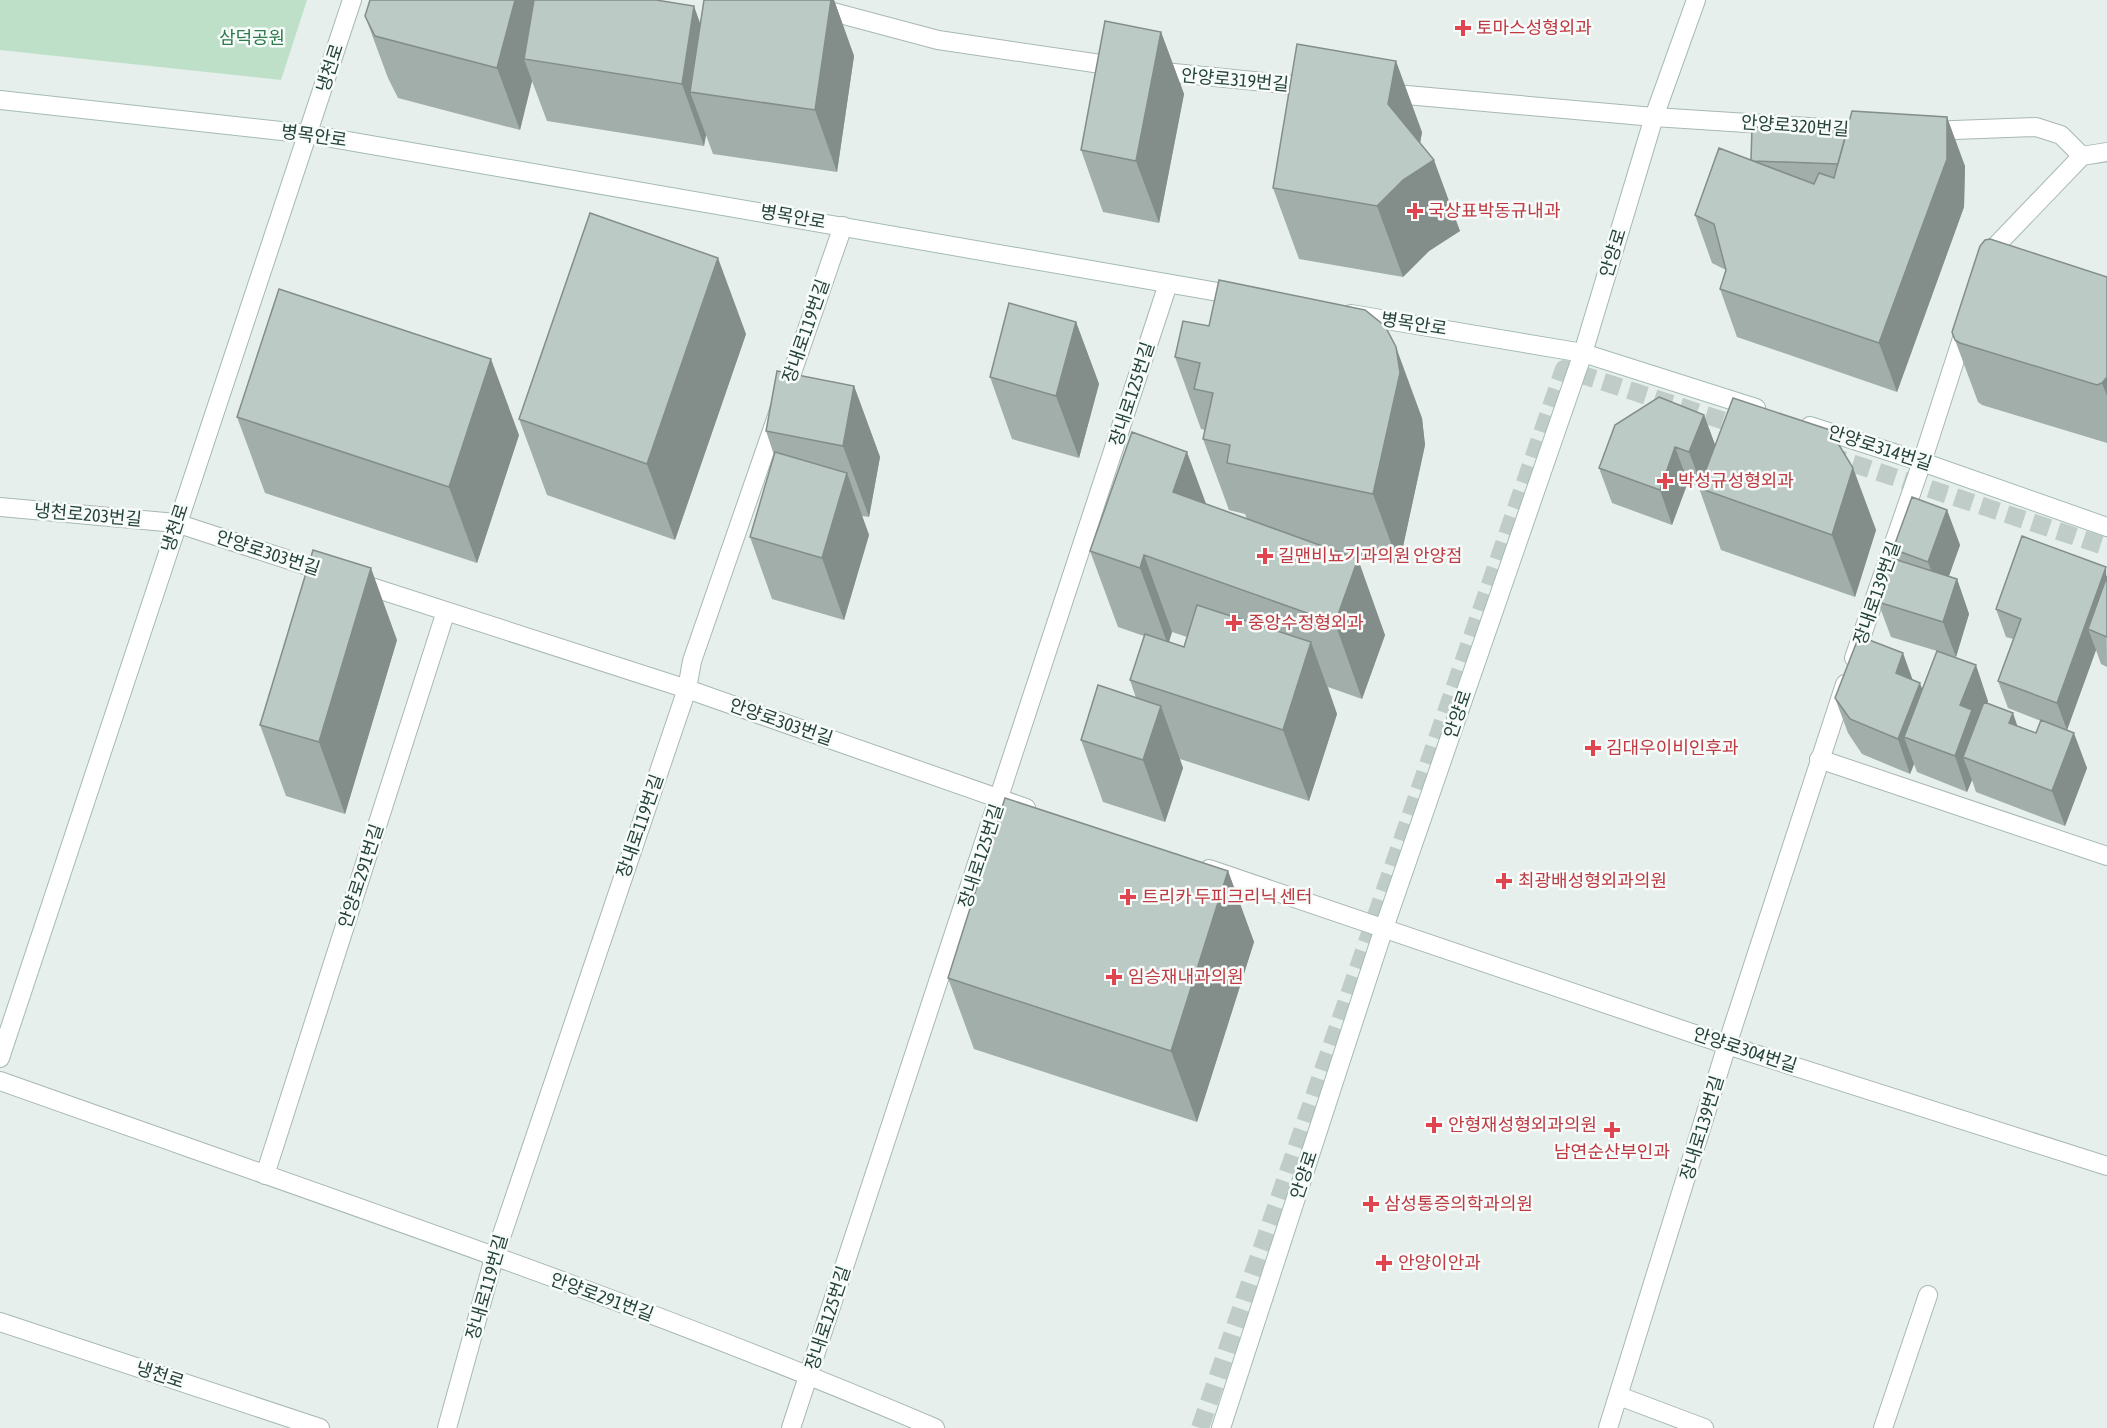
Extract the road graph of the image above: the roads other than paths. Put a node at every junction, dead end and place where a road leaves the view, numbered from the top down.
1 (352, 0) edge
2 (788, 0) edge
3 (1696, 0) edge
4 (1336, 89) edge
5 (1371, 92) edge
6 (0, 100) edge
7 (1654, 117) junction
8 (1913, 131) edge
9 (1891, 132) edge
10 (308, 134) junction
11 (2107, 152) edge
12 (2082, 156) junction
13 (843, 226) junction
14 (1982, 275) edge
15 (1168, 284) junction
16 (1260, 299) edge
17 (1972, 308) edge
18 (1329, 310) edge
19 (1583, 353) junction
20 (1775, 414) edge
21 (1798, 422) edge
22 (1922, 462) junction
23 (0, 507) edge
24 (176, 524) junction
25 (2107, 526) edge
26 (446, 611) junction
27 (687, 689) junction
28 (1819, 759) junction
29 (999, 800) junction
30 (1045, 814) edge
31 (2107, 856) edge
32 (1192, 864) edge
33 (1384, 928) junction
34 (1727, 1045) junction
35 (0, 1058) edge
36 (0, 1081) edge
37 (2107, 1166) edge
38 (265, 1175) junction
39 (494, 1258) junction
40 (1928, 1295) dead end
41 (0, 1322) edge
42 (809, 1375) junction
43 (1619, 1396) junction
44 (320, 1428) edge
45 (447, 1428) edge
46 (791, 1428) edge
47 (934, 1428) edge
48 (1221, 1428) edge
49 (1608, 1428) edge
50 (1704, 1428) edge
51 (1883, 1428) edge

1 - 10 street, 냉천로
2 - 4 street, 안양로319번길
3 - 7 street, 안양로
5 - 7 street
6 - 10 street, 병목안로
7 - 9 street, 안양로320번길
7 - 19 street, 안양로
8 - 12 street
10 - 13 street, 병목안로
10 - 24 street, 냉천로
11 - 12 street
12 - 14 street
13 - 15 street, 병목안로
13 - 27 street, 장내로119번길
15 - 16 street, 병목안로
15 - 29 street, 장내로125번길
17 - 22 street, 장내로139번길
18 - 19 street, 병목안로
19 - 20 street
19 - 33 street, 안양로
21 - 22 street, 안양로314번길
22 - 25 street, 안양로314번길
22 - 28 street, 장내로139번길
23 - 24 street, 냉천로203번길
24 - 26 street, 안양로303번길
24 - 35 street, 냉천로
26 - 27 street, 안양로303번길
26 - 38 street, 안양로291번길
27 - 29 street, 안양로303번길
27 - 39 street, 장내로119번길
28 - 31 street
28 - 34 street, 장내로139번길
29 - 30 street, 안양로303번길
29 - 42 street, 장내로125번길
32 - 33 street
33 - 34 street, 안양로304번길
33 - 48 street, 안양로
34 - 37 street, 안양로304번길
34 - 43 street, 장내로139번길
36 - 38 street, 안양로291번길
38 - 39 street, 안양로291번길
39 - 42 street, 안양로291번길
39 - 45 street, 장내로119번길
40 - 51 street
41 - 44 street, 냉천로
42 - 46 street, 장내로125번길
42 - 47 street, 안양로291번길
43 - 49 street, 장내로139번길
43 - 50 street

